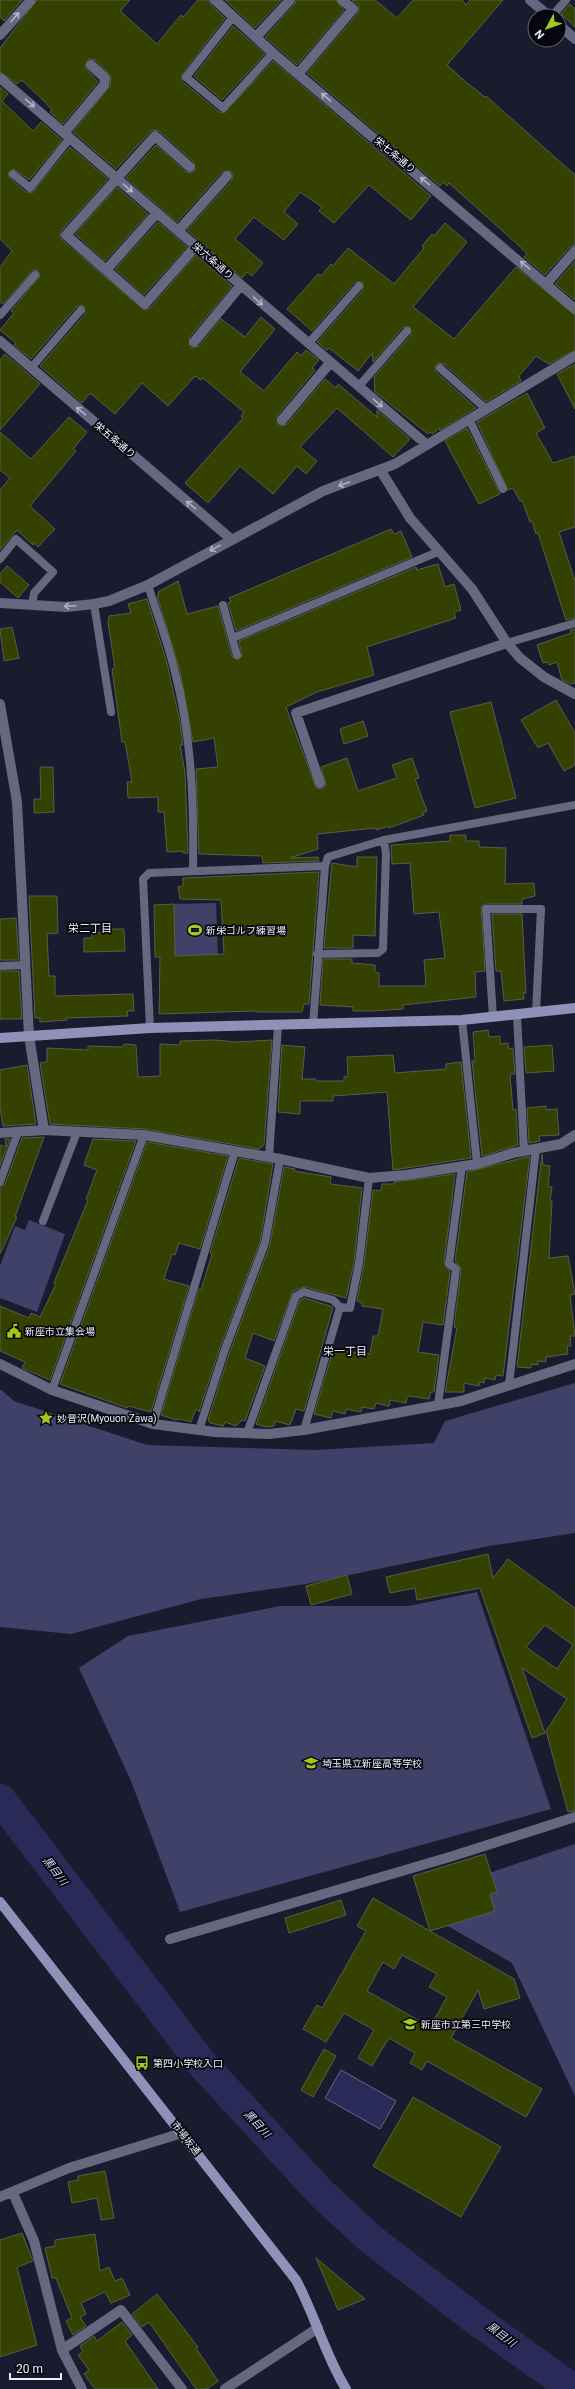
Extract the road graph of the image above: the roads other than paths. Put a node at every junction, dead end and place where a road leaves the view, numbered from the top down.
1 (30, 0) edge
2 (290, 0) edge
3 (342, 0) edge
4 (530, 0) edge
5 (566, 0) edge
6 (217, 1) edge
7 (540, 8) edge
8 (558, 8) edge
9 (234, 17) junction
10 (567, 32) edge
11 (0, 35) edge
12 (256, 37) junction
13 (575, 39) edge
14 (273, 53) junction
15 (91, 65) dead end
16 (298, 74) junction
17 (0, 78) edge
18 (67, 136) junction
19 (190, 167) dead end
20 (13, 174) dead end
21 (227, 176) dead end
22 (116, 178) junction
23 (157, 213) junction
24 (178, 231) junction
25 (196, 246) junction
26 (575, 251) edge
27 (106, 270) junction
28 (35, 275) dead end
29 (547, 284) junction
30 (241, 286) junction
31 (359, 286) dead end
32 (575, 309) edge
33 (81, 310) dead end
34 (0, 315) edge
35 (407, 331) dead end
36 (0, 341) edge
37 (194, 342) dead end
38 (308, 344) junction
39 (575, 356) edge
40 (330, 363) junction
41 (31, 368) junction
42 (440, 368) dead end
43 (359, 386) junction
44 (486, 409) junction
45 (469, 419) junction
46 (282, 420) dead end
47 (426, 444) junction
48 (381, 471) junction
49 (503, 489) dead end
50 (231, 539) junction
51 (440, 551) junction
52 (0, 559) edge
53 (148, 585) junction
54 (0, 603) edge
55 (94, 604) junction
56 (32, 605) junction
57 (223, 605) dead end
58 (575, 623) edge
59 (233, 638) junction
60 (507, 643) junction
61 (237, 655) dead end
62 (575, 694) edge
63 (0, 704) edge
64 (111, 712) dead end
65 (320, 783) dead end
66 (575, 805) edge
67 (384, 840) junction
68 (324, 866) junction
69 (193, 871) junction
70 (318, 954) junction
71 (25, 965) junction
72 (0, 966) edge
73 (575, 1008) edge
74 (536, 1013) junction
75 (517, 1015) junction
76 (494, 1017) junction
77 (462, 1020) junction
78 (314, 1025) junction
79 (278, 1026) junction
80 (150, 1028) junction
81 (29, 1036) junction
82 (0, 1038) edge
83 (44, 1130) junction
84 (18, 1132) junction
85 (77, 1132) junction
86 (0, 1133) edge
87 (144, 1135) junction
88 (575, 1135) edge
89 (536, 1149) junction
90 (235, 1151) junction
91 (524, 1151) junction
92 (269, 1157) junction
93 (280, 1159) junction
94 (477, 1164) junction
95 (462, 1166) junction
96 (369, 1178) junction
97 (0, 1182) edge
98 (44, 1221) dead end
99 (340, 1307) junction
100 (0, 1364) edge
101 (575, 1364) edge
102 (509, 1385) junction
103 (52, 1390) junction
104 (438, 1405) junction
105 (153, 1424) junction
106 (199, 1430) junction
107 (304, 1430) junction
108 (247, 1433) junction
109 (575, 1817) edge
110 (0, 1902) edge
111 (170, 1939) dead end
112 (182, 2133) junction
113 (13, 2193) junction
114 (0, 2198) edge
115 (318, 2328) junction
116 (62, 2350) junction
117 (82, 2389) edge
118 (182, 2389) edge
119 (225, 2389) edge
120 (346, 2389) edge

11 -> 1 street
2 - 12 street
3 - 16 street
4 - 7 street
5 - 8 lane
6 - 9 street, 栄七条通り
9 - 12 street, 栄七条通り
9 - 14 lane
10 - 13 street
12 - 14 street, 栄七条通り
14 - 16 street, 栄七条通り
15 - 18 street
29 -> 16 street, 栄七条通り
17 -> 18 street, 栄六条通り
18 - 20 lane
18 - 22 street, 栄六条通り
19 - 22 street
21 - 24 street
22 -> 23 street, 栄六条通り
22 - 27 street
23 - 24 street, 栄六条通り
23 - 27 street
24 - 25 street, 栄六条通り
25 - 27 street
25 - 30 street, 栄六条通り
26 - 29 street
28 - 34 lane
29 - 32 street, 栄七条通り
30 - 37 street
30 -> 38 street, 栄六条通り
31 - 38 lane
33 - 41 lane
35 - 43 lane
36 - 41 street, 栄五条通り
38 - 40 street, 栄六条通り
39 - 44 street
40 - 43 street, 栄六条通り
40 - 46 street
50 -> 41 street, 栄五条通り
42 - 44 lane
43 -> 47 street, 栄六条通り
44 - 45 street
45 - 47 street
45 - 49 lane
47 - 48 street
48 -> 50 street
48 - 51 street
50 -> 53 street
51 - 59 lane
51 - 60 street
52 - 56 lane
53 - 55 street
53 - 69 lane
54 - 56 street
55 -> 56 street
55 - 64 lane
57 - 59 lane
58 - 60 lane
59 - 61 lane
60 - 62 street
60 - 65 street
63 - 71 street
66 - 67 lane
67 - 68 lane
67 - 70 lane
68 - 69 lane
68 - 70 lane
69 - 80 lane
70 - 78 lane
71 - 72 lane
71 - 81 street
73 - 74 street
74 - 75 street
74 - 76 lane
75 - 76 street
75 - 91 lane
76 - 77 street
77 - 78 street
77 - 94 lane
78 - 79 street
79 - 80 street
79 - 92 lane
80 - 81 street
81 - 82 street
81 - 83 street
83 - 84 street
83 - 85 street
84 - 86 street
84 - 97 lane
85 - 87 street
85 - 98 lane
87 - 90 street
87 - 103 lane
88 - 89 street
89 - 91 street
89 - 102 lane
90 - 92 street
90 - 105 lane
91 - 94 street
92 - 93 street
93 - 96 street
93 - 106 lane
94 - 95 street
95 - 96 street
95 - 104 lane
96 - 99 lane
99 - 107 lane
99 - 108 lane
100 - 103 street
101 - 102 street
102 - 104 street
103 - 105 street
104 - 107 street
105 - 106 street
106 - 108 street
107 - 108 street
109 - 111 street
110 - 112 street, 市場坂通
112 - 113 street
112 - 115 street, 市場坂通
113 - 114 street
113 - 116 street
115 - 119 street
115 - 120 street, 市場坂通
116 - 117 street
116 - 118 street

